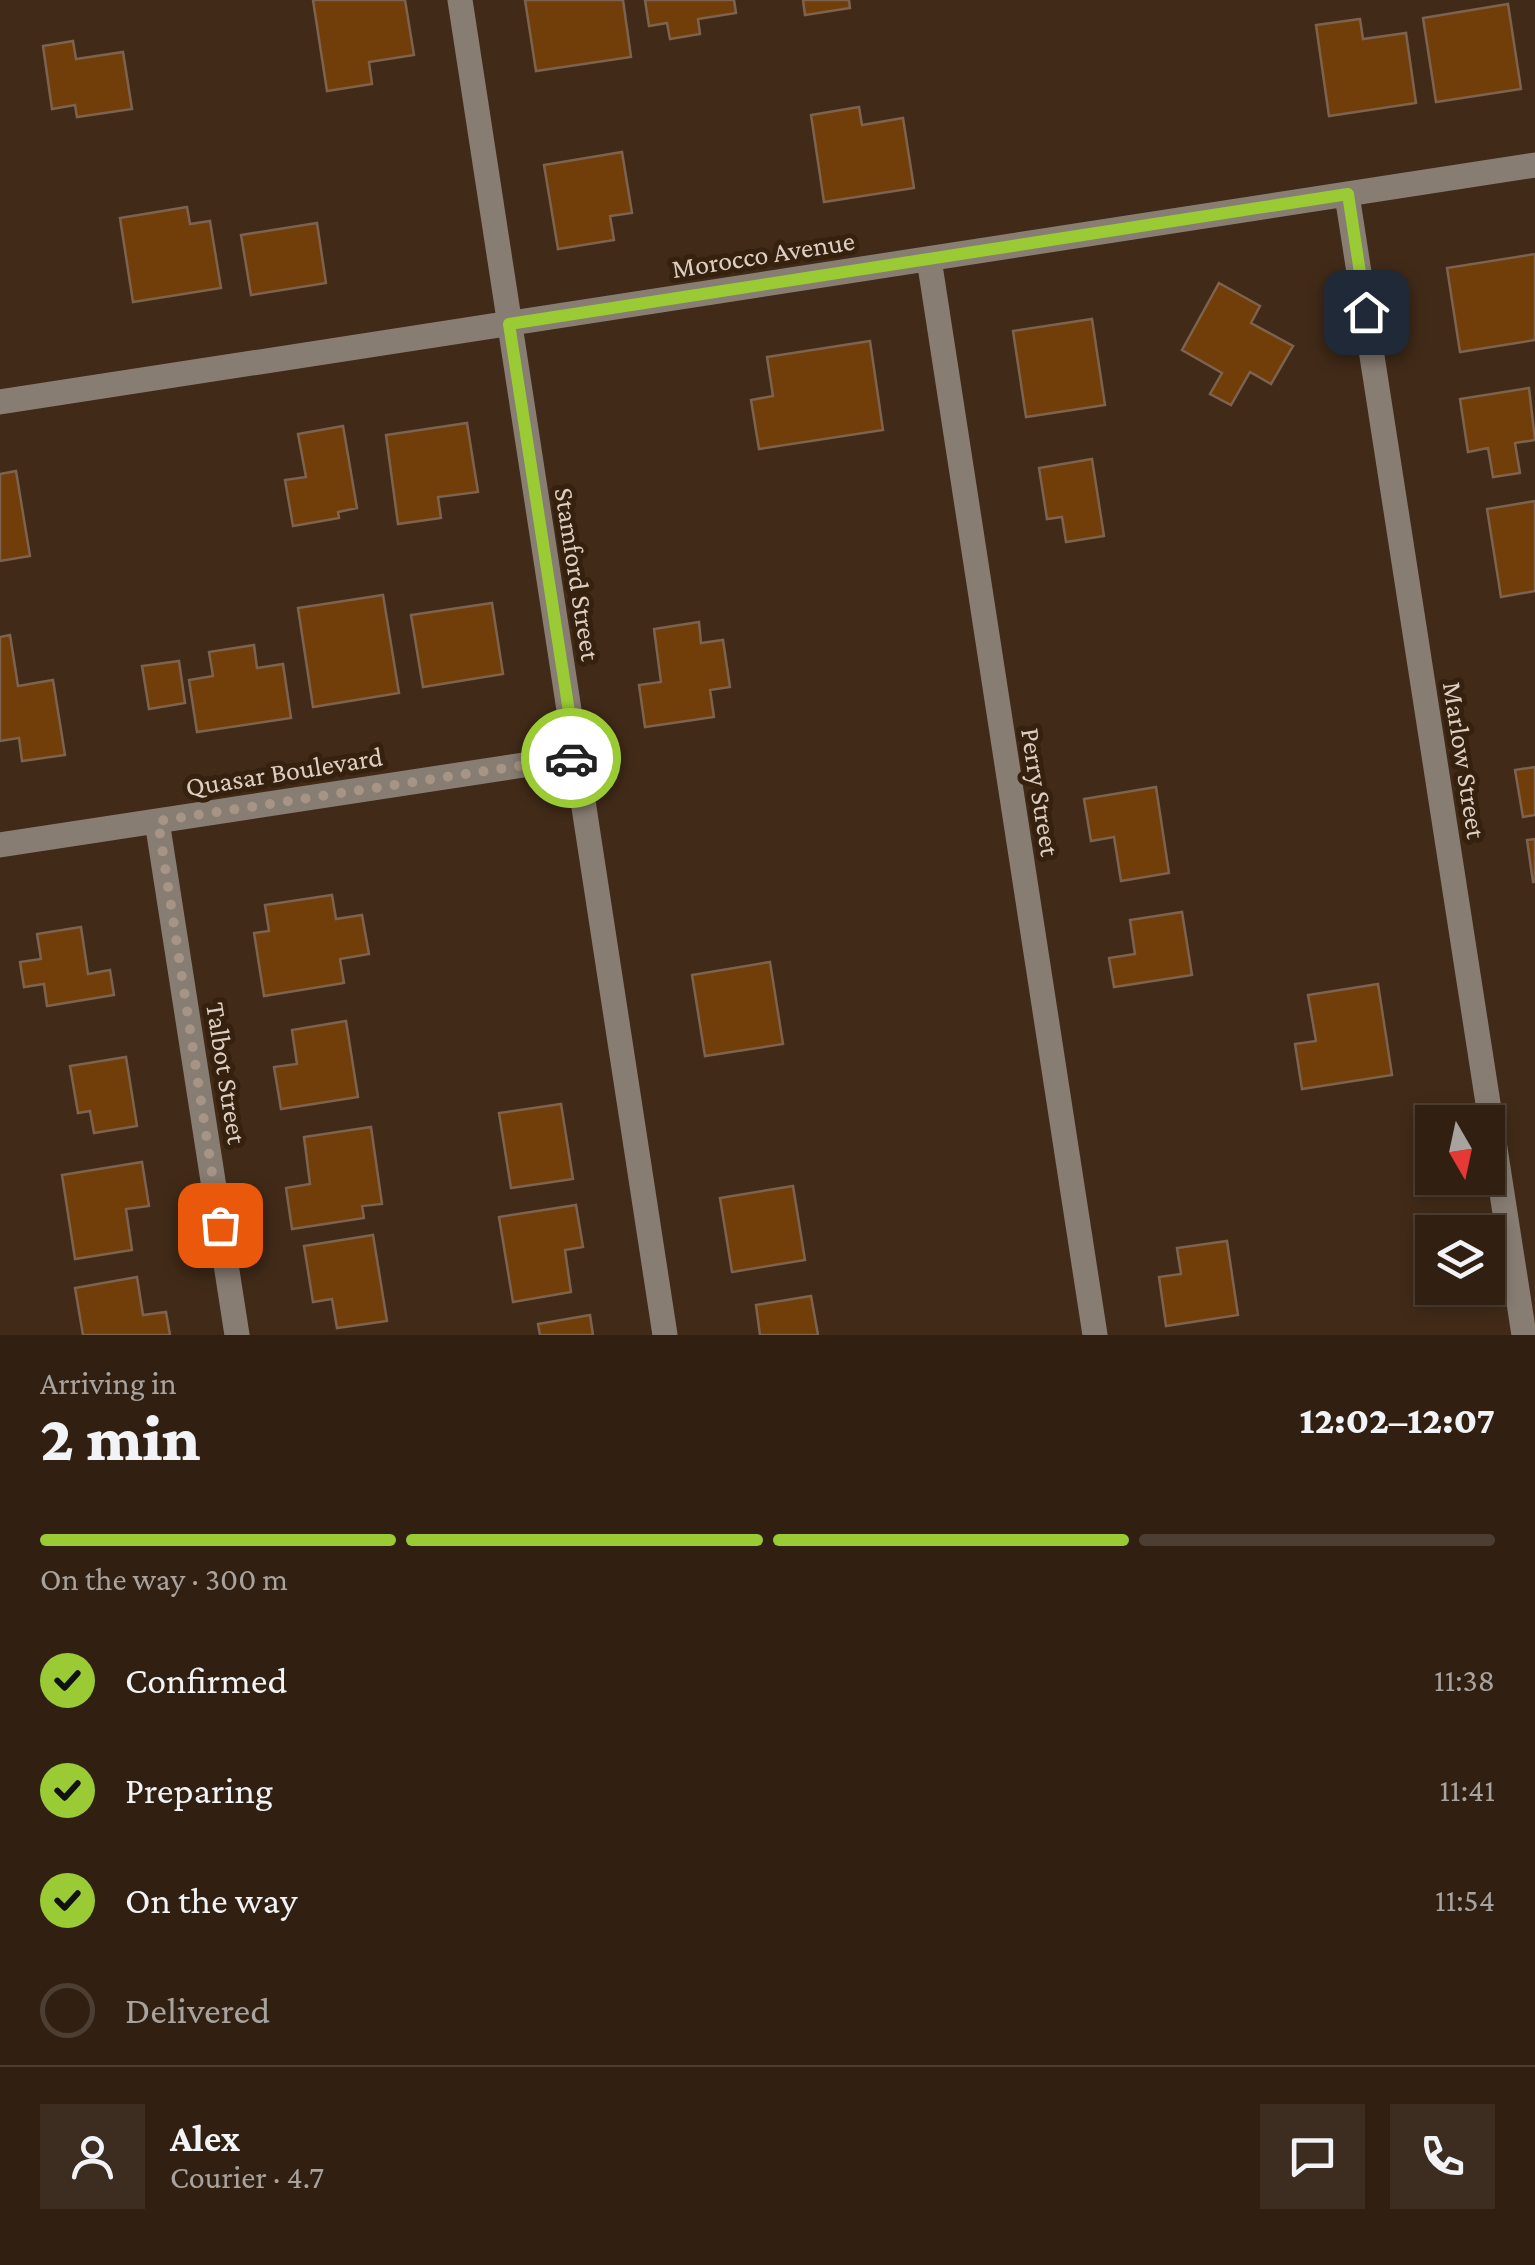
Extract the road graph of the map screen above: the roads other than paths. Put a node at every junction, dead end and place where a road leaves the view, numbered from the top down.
1 (460, 0) edge
2 (1535, 166) edge
3 (1348, 194) junction
4 (928, 259) junction
5 (509, 324) junction
6 (0, 402) edge
7 (576, 757) junction
8 (158, 821) junction
9 (0, 846) edge
10 (236, 1335) edge
11 (666, 1335) edge
12 (1095, 1335) edge
13 (1524, 1335) edge

1 - 5 street, Stamford Street
2 - 3 street, Morocco Avenue
3 - 4 street, Morocco Avenue
3 - 13 street, Marlow Street
4 - 5 street, Morocco Avenue
4 - 12 street, Perry Street
5 - 6 street, Morocco Avenue
5 - 7 street, Stamford Street
7 - 8 street, Quasar Boulevard
7 - 11 street, Stamford Street
8 - 9 street, Quasar Boulevard
8 - 10 street, Talbot Street

